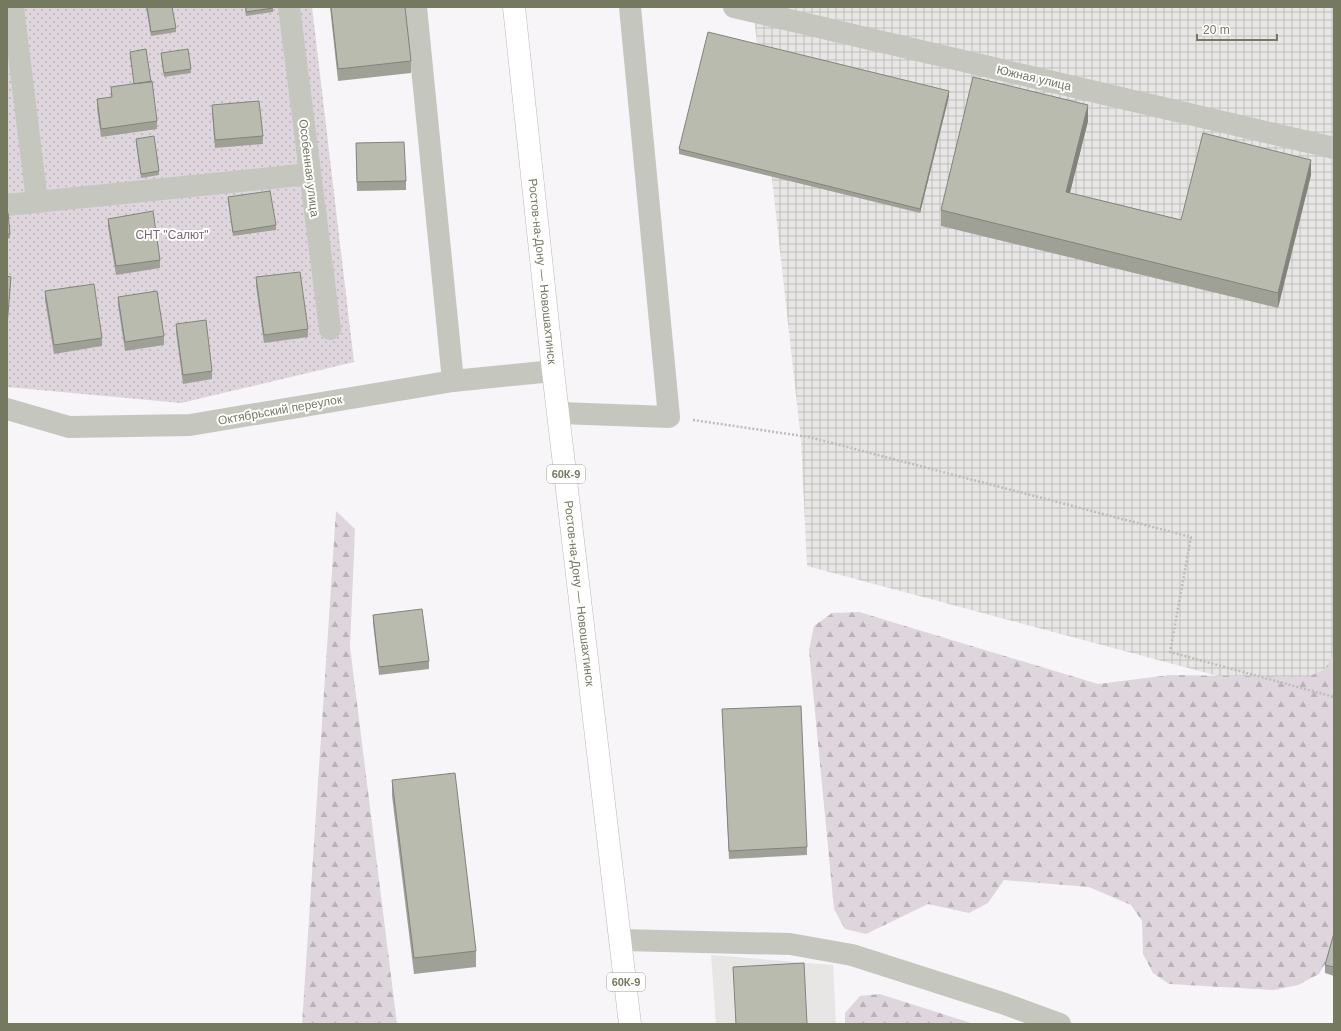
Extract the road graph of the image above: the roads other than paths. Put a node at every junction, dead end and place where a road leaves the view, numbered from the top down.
1 (13, 7) edge
2 (289, 7) edge
3 (416, 7) edge
4 (514, 7) edge
5 (630, 7) edge
6 (734, 7) edge
7 (1334, 148) edge
8 (310, 174) junction
9 (37, 201) junction
10 (7, 205) edge
11 (330, 329) dead end
12 (553, 371) junction
13 (453, 381) junction
14 (7, 409) edge
15 (559, 413) junction
16 (621, 940) junction
17 (630, 1024) edge
18 (1060, 1024) edge

1 - 9 street
2 - 8 street, Особенная улица
3 - 13 street
4 - 12 main road, Ростов-на-Дону — Новошахтинск / 60К-9
5 - 15 street
6 - 7 street, Южная улица
8 - 9 street
8 - 11 street, Особенная улица
9 - 10 street
12 - 13 street, Октябрьский переулок
12 - 15 main road, Ростов-на-Дону — Новошахтинск / 60К-9
13 - 14 street, Октябрьский переулок
15 - 16 main road, Ростов-на-Дону — Новошахтинск / 60К-9
16 - 17 main road, 60К-9
16 - 18 street

